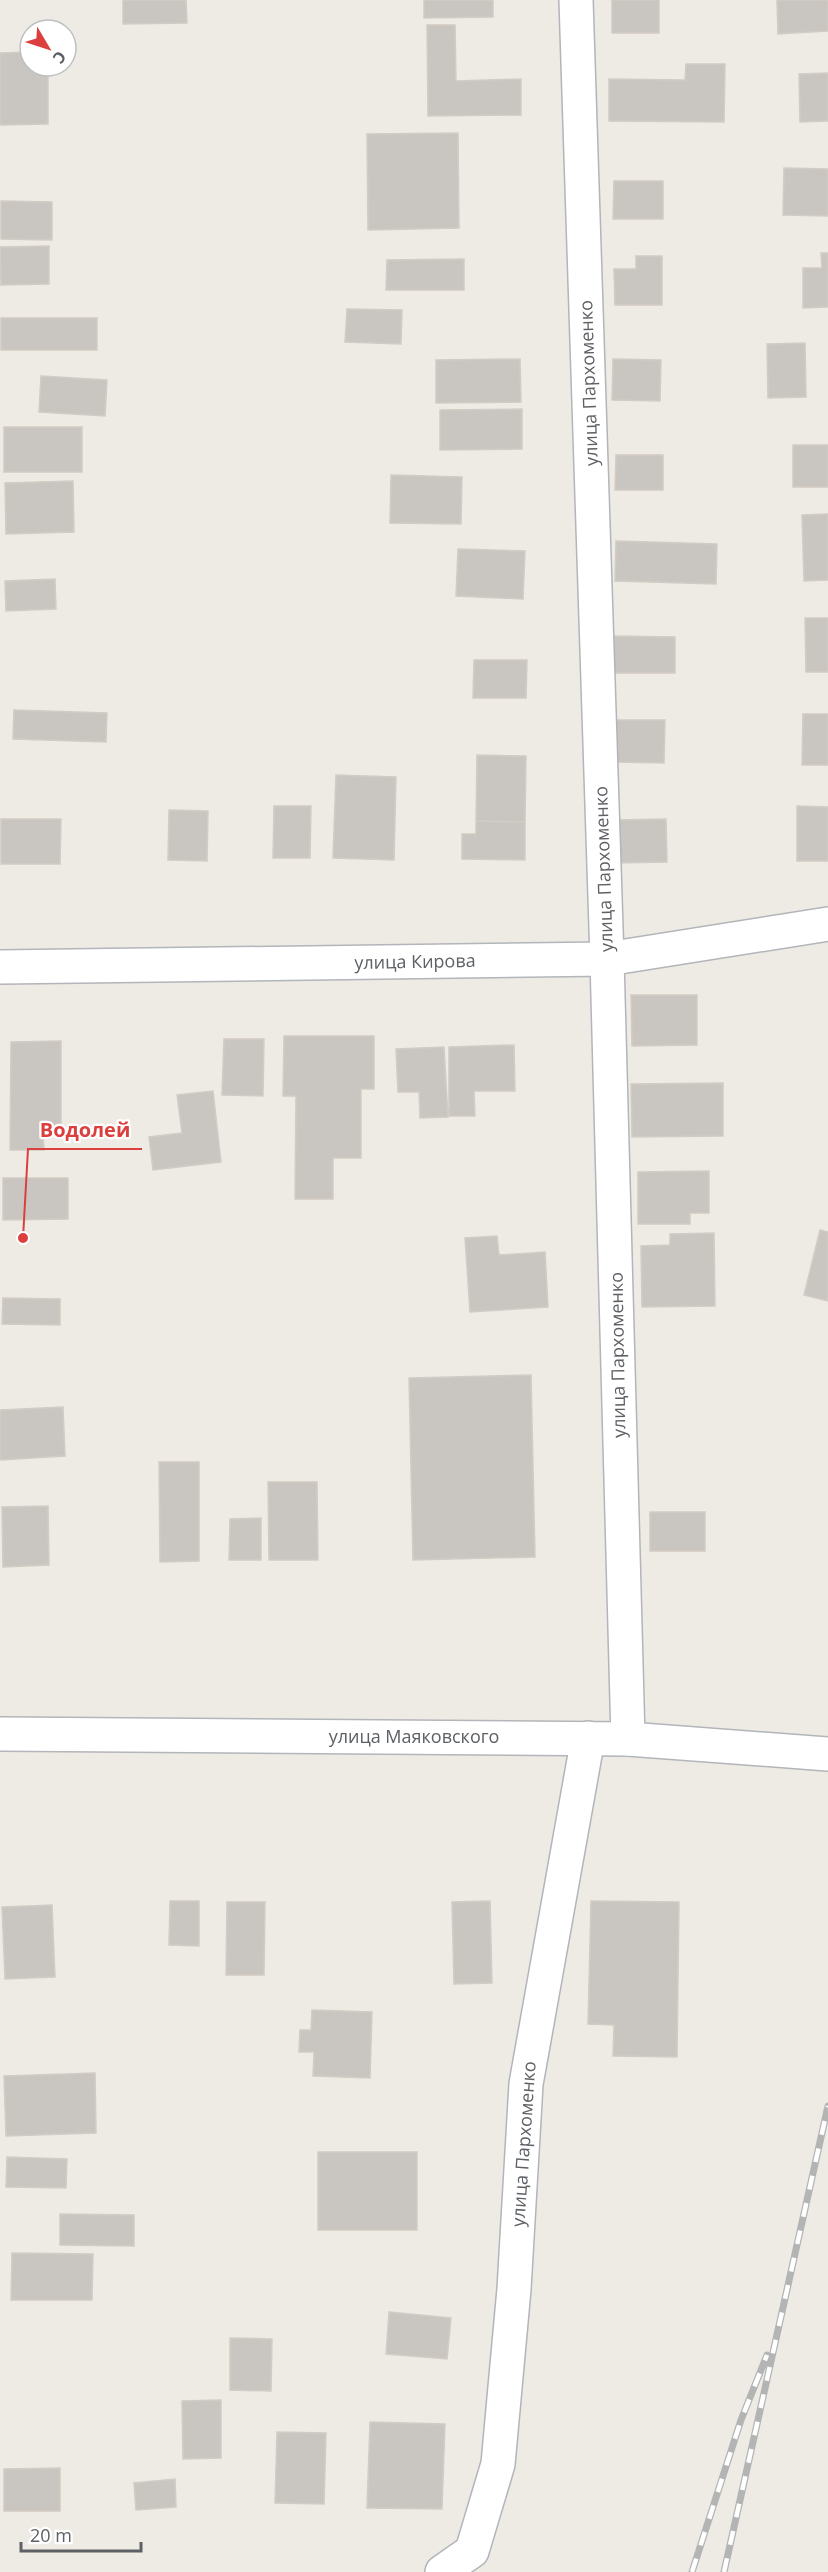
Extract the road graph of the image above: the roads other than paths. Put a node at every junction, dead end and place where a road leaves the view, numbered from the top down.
1 (576, 0) edge
2 (828, 924) edge
3 (607, 959) junction
4 (0, 967) edge
5 (0, 1734) edge
6 (588, 1738) junction
7 (628, 1739) junction
8 (828, 1754) edge
9 (442, 2572) edge

1 - 3 street, улица Пархоменко
2 - 3 street, улица Кирова
3 - 4 street, улица Кирова
3 - 7 street, улица Пархоменко
5 - 6 street, улица Маяковского
6 - 7 street, улица Маяковского
6 - 9 street, улица Пархоменко
7 - 8 street, улица Маяковского

